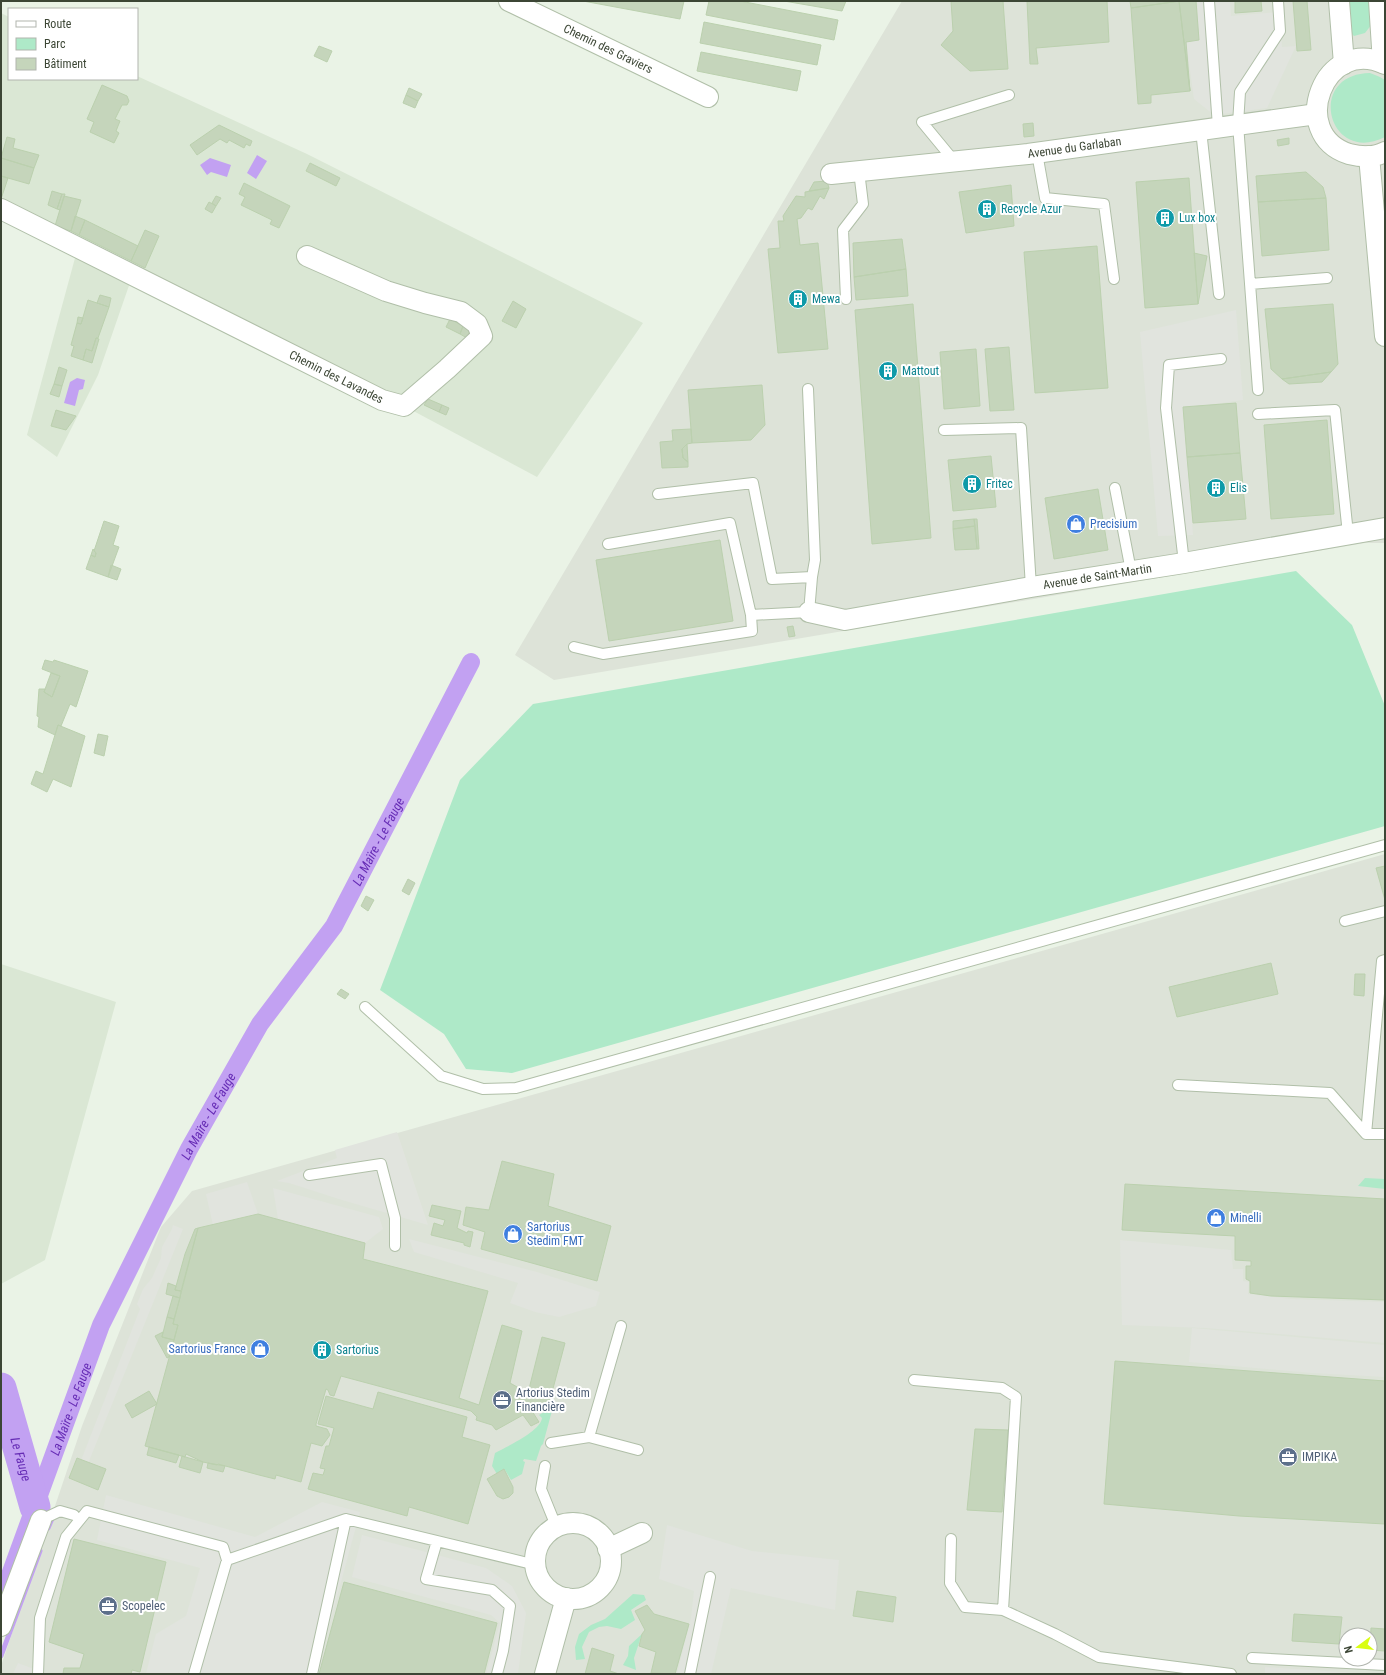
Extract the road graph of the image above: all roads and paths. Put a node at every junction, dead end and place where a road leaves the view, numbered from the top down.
1 (509, 1) edge
2 (1209, 1) edge
3 (1278, 1) edge
4 (1339, 1) edge
5 (1380, 1) edge
6 (1384, 63) edge
7 (1344, 64) junction
8 (1009, 95) dead end
9 (708, 97) dead end
10 (1317, 114) junction
11 (1238, 124) junction
12 (1210, 128) junction
13 (1037, 153) junction
14 (1377, 154) edge
15 (955, 162) junction
16 (859, 171) junction
17 (831, 174) dead end
18 (1, 209) edge
19 (307, 256) dead end
20 (1327, 278) dead end
21 (1114, 279) dead end
22 (1250, 284) junction
23 (1219, 294) dead end
24 (846, 299) dead end
25 (1385, 336) edge
26 (1221, 359) dead end
27 (808, 389) dead end
28 (1258, 390) dead end
29 (1258, 414) dead end
30 (944, 430) dead end
31 (1115, 488) dead end
32 (658, 494) dead end
33 (1385, 528) edge
34 (1348, 534) junction
35 (608, 544) dead end
36 (1184, 563) junction
37 (1131, 572) junction
38 (812, 577) junction
39 (1031, 586) junction
40 (810, 612) junction
41 (751, 615) junction
42 (574, 647) dead end
43 (1385, 845) edge
44 (1385, 911) edge
45 (1345, 921) dead end
46 (1385, 960) edge
47 (365, 1007) dead end
48 (1178, 1086) dead end
49 (1366, 1134) junction
50 (1385, 1134) edge
51 (309, 1175) dead end
52 (394, 1246) dead end
53 (621, 1326) dead end
54 (914, 1380) dead end
55 (589, 1437) junction
56 (551, 1443) dead end
57 (638, 1450) dead end
58 (545, 1466) dead end
59 (74, 1515) dead end
60 (346, 1519) junction
61 (41, 1520) joint
62 (556, 1526) junction
63 (642, 1533) dead end
64 (951, 1539) dead end
65 (437, 1541) junction
66 (608, 1549) junction
67 (227, 1560) junction
68 (536, 1565) junction
69 (710, 1577) dead end
70 (566, 1598) junction
71 (1003, 1610) junction
72 (1, 1626) edge
73 (1252, 1658) dead end
74 (1385, 1665) edge
75 (38, 1674) edge
76 (194, 1674) edge
77 (312, 1674) edge
78 (497, 1674) edge
79 (545, 1674) edge
80 (690, 1674) edge
81 (1231, 1674) edge

1 - 9 street, Chemin des Graviers
2 - 12 lane
3 - 11 lane
4 - 7 street
5 - 6 street
6 - 7 street
7 - 10 street
8 - 15 lane
10 - 11 street, Avenue du Garlaban
10 - 14 street
11 - 12 street, Avenue du Garlaban
11 - 22 lane
12 - 13 street, Avenue du Garlaban
12 - 23 lane
13 - 15 street, Avenue du Garlaban
13 - 21 lane
14 - 25 street
15 - 16 street, Avenue du Garlaban
16 - 17 street, Avenue du Garlaban
16 - 24 lane
18 - 19 street, Chemin des Lavandes
20 - 22 lane
22 - 28 lane
26 - 36 lane
27 - 38 lane
29 - 34 lane
30 - 39 lane
31 - 37 lane
32 - 38 lane
33 - 34 street, Avenue de Saint-Martin
34 - 36 street, Avenue de Saint-Martin
35 - 41 lane
36 - 37 street, Avenue de Saint-Martin
37 - 39 street, Avenue de Saint-Martin
38 - 40 lane
39 - 40 street, Avenue de Saint-Martin
40 - 41 lane
41 - 42 lane
43 - 47 lane
44 - 45 lane
46 - 49 lane
48 - 49 lane
49 - 50 lane
51 - 52 lane
53 - 55 lane
54 - 71 lane
55 - 56 lane
55 - 57 lane
58 - 62 lane
59 - 61 lane
60 - 65 lane
60 - 67 lane
60 - 77 lane
61 - 72 street
62 - 66 street
62 - 68 street
63 - 66 street
64 - 71 lane
65 - 68 lane
65 - 78 lane
66 - 70 street
67 - 75 lane
67 - 76 lane
68 - 70 street
69 - 80 lane
70 - 79 street
71 - 81 lane
73 - 74 lane

